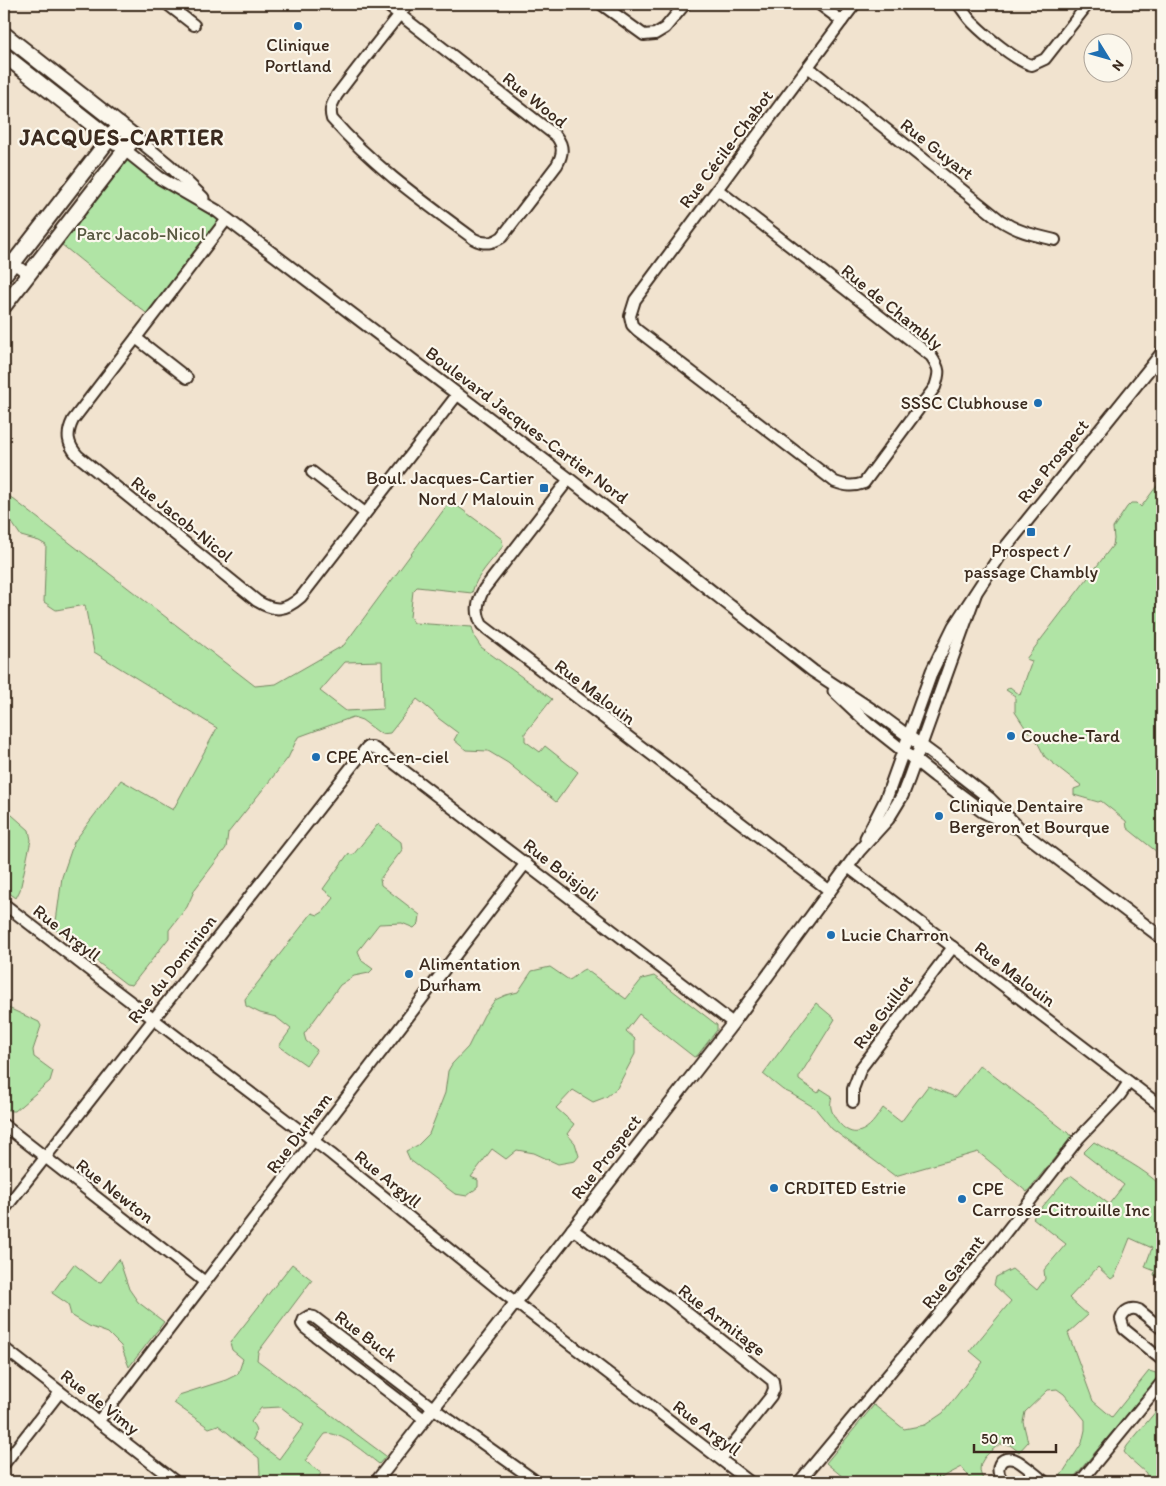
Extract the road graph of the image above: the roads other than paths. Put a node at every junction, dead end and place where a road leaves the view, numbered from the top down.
1 (167, 4) edge
2 (385, 4) edge
3 (408, 4) edge
4 (601, 4) edge
5 (685, 4) edge
6 (819, 4) edge
7 (855, 4) edge
8 (958, 4) edge
9 (1088, 4) edge
10 (399, 14) junction
11 (842, 21) junction
12 (194, 25) dead end
13 (4, 34) edge
14 (4, 55) edge
15 (808, 67) junction
16 (120, 125) junction
17 (135, 137) junction
18 (110, 138) junction
19 (125, 150) junction
20 (716, 189) junction
21 (217, 211) junction
22 (227, 219) junction
23 (1055, 240) dead end
24 (8, 260) edge
25 (28, 274) junction
26 (4, 275) edge
27 (4, 306) edge
28 (630, 316) joint
29 (136, 338) junction
30 (1162, 353) edge
31 (187, 378) dead end
32 (457, 395) junction
33 (312, 472) dead end
34 (569, 479) junction
35 (365, 513) junction
36 (975, 595) junction
37 (813, 671) junction
38 (908, 736) junction
39 (921, 745) junction
40 (367, 747) joint
41 (903, 751) junction
42 (915, 761) junction
43 (1024, 833) junction
44 (859, 851) junction
45 (526, 863) junction
46 (848, 867) junction
47 (830, 891) junction
48 (4, 904) edge
49 (1162, 938) edge
50 (953, 947) junction
51 (154, 1019) junction
52 (733, 1023) junction
53 (1130, 1082) junction
54 (853, 1102) dead end
55 (1162, 1107) edge
56 (4, 1125) edge
57 (313, 1141) junction
58 (45, 1157) junction
59 (4, 1210) edge
60 (572, 1229) junction
61 (205, 1282) junction
62 (515, 1302) junction
63 (1162, 1329) edge
64 (4, 1348) edge
65 (1162, 1360) edge
66 (1162, 1382) edge
67 (60, 1392) junction
68 (433, 1408) junction
69 (424, 1419) junction
70 (98, 1422) junction
71 (720, 1459) junction
72 (4, 1464) edge
73 (176, 1482) edge
74 (376, 1482) edge
75 (537, 1482) edge
76 (750, 1482) edge
77 (800, 1482) edge
78 (1005, 1482) edge
79 (1045, 1482) edge
80 (1080, 1482) edge

1 - 12 street
2 - 10 street, Rue Wood
3 - 10 street
4 - 5 street
6 - 11 street
7 - 11 street, Rue Cécile-Chabot
8 - 9 street
10 - 10 street, Rue Wood
11 - 15 street, Rue Cécile-Chabot
13 - 16 main road, Boulevard Jacques-Cartier Nord
14 - 18 main road, Boulevard Jacques-Cartier Nord
15 - 20 street, Rue Cécile-Chabot
15 - 23 street, Rue Guyart
16 - 17 main road, Boulevard Jacques-Cartier Nord
16 - 18 main road
17 - 19 main road
17 - 21 street, Boulevard Jacques-Cartier Nord
18 - 19 main road, Boulevard Jacques-Cartier Nord
18 - 24 main road
19 - 21 street, Boulevard Jacques-Cartier Nord
19 - 25 main road
20 - 28 street, Rue Cécile-Chabot
20 - 28 street, Rue de Chambly
21 - 22 street, Boulevard Jacques-Cartier Nord
22 - 29 street, Rue Jacob-Nicol
22 - 32 street, Boulevard Jacques-Cartier Nord
24 - 25 street
24 - 26 main road
25 - 27 main road
29 - 31 street
29 - 35 street, Rue Jacob-Nicol
30 - 36 street, Rue Prospect
32 - 34 street, Boulevard Jacques-Cartier Nord
32 - 35 street, Rue Jacob-Nicol
33 - 35 street
34 - 37 street, Boulevard Jacques-Cartier Nord
34 - 47 street, Rue Malouin
36 - 38 street, Rue Prospect
36 - 39 street, Rue Prospect
37 - 38 street, Boulevard Jacques-Cartier Nord
37 - 41 street, Boulevard Jacques-Cartier Nord
38 - 39 street, Boulevard Jacques-Cartier Nord
38 - 41 street, Rue Prospect
39 - 42 street, Rue Prospect
39 - 43 street, Boulevard Jacques-Cartier Nord
40 - 45 street, Rue Boisjoli
40 - 51 street, Rue du Dominion
41 - 42 street, Boulevard Jacques-Cartier Nord
41 - 44 street, Rue Prospect
42 - 43 street, Boulevard Jacques-Cartier Nord
42 - 44 street, Rue Prospect
43 - 49 street, Boulevard Jacques-Cartier Nord
44 - 46 street, Rue Prospect
45 - 52 street, Rue Boisjoli
45 - 57 street, Rue Durham
46 - 47 street, Rue Prospect
46 - 50 street, Rue Malouin
47 - 52 street, Rue Prospect
48 - 51 street, Rue Argyll
50 - 53 street, Rue Malouin
50 - 54 street, Rue Guillot
51 - 57 street, Rue Argyll
51 - 58 street, Rue du Dominion
52 - 60 street, Rue Prospect
53 - 55 street, Rue Malouin
53 - 77 street, Rue Garant
56 - 58 street, Rue Newton
57 - 61 street, Rue Durham
57 - 62 street, Rue Argyll
58 - 59 street, Rue du Dominion
58 - 61 street, Rue Newton
60 - 62 street, Rue Prospect
60 - 71 street, Rue Armitage
61 - 70 street, Rue Durham
62 - 68 street, Rue Prospect
62 - 71 street, Rue Argyll
63 - 65 street
64 - 67 street, Rue de Vimy
66 - 80 street
67 - 70 street, Rue de Vimy
67 - 72 street
68 - 69 street, Rue Prospect
68 - 69 street, Rue Buck
68 - 75 street, Rue Buck
69 - 74 street, Rue Prospect
70 - 73 street, Rue de Vimy
71 - 76 street, Rue Argyll
78 - 79 street

